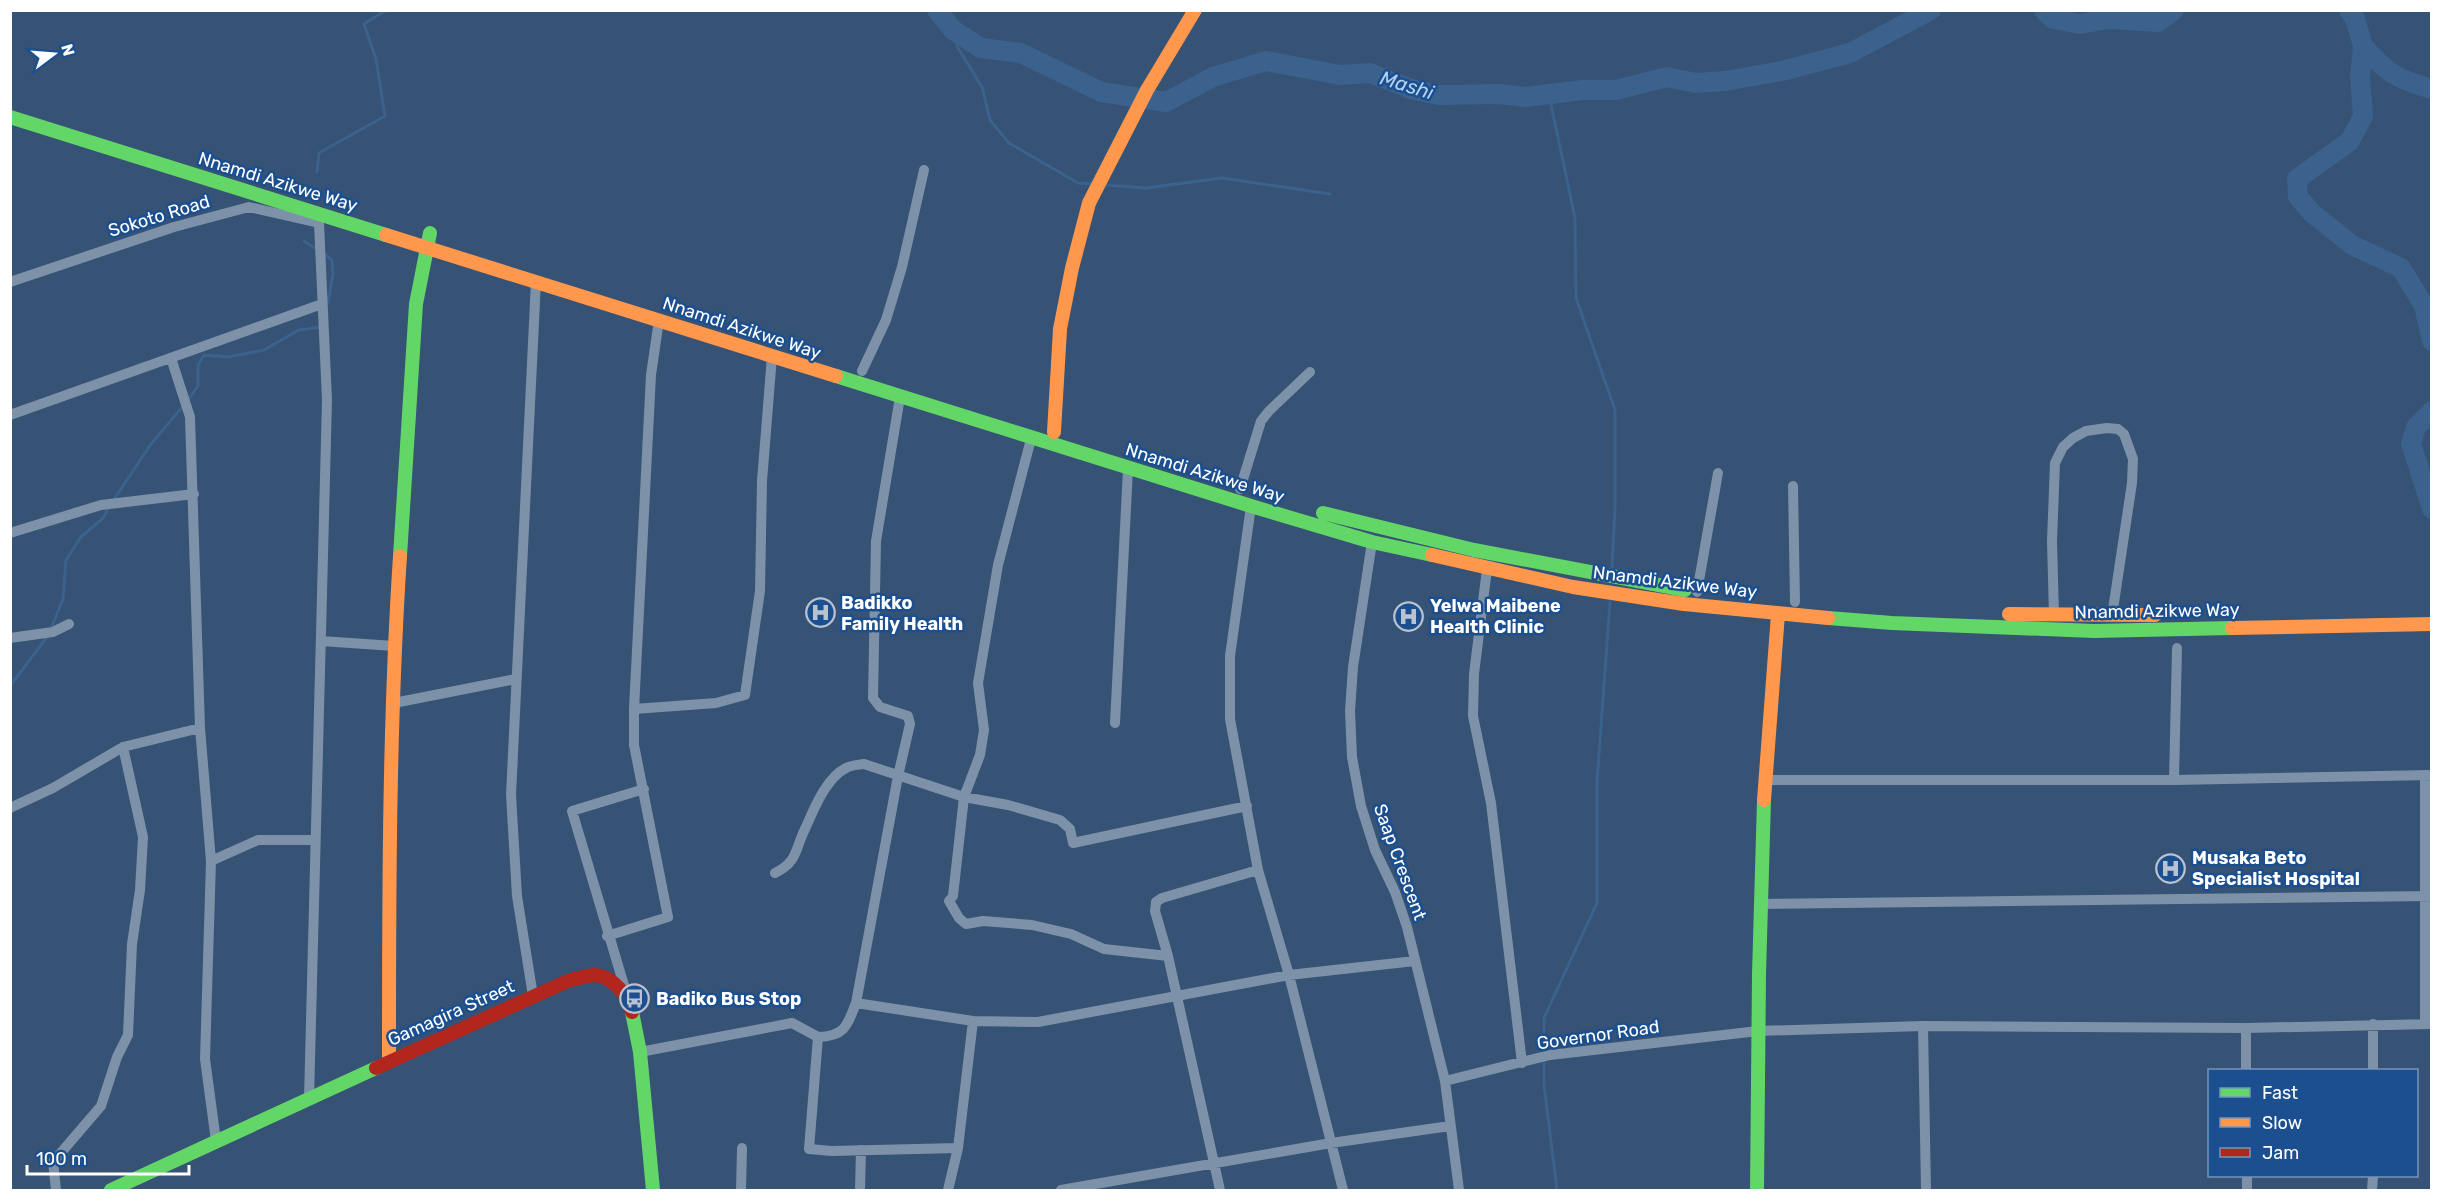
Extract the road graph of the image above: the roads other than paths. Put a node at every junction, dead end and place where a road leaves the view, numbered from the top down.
1 (1195, 11) edge
2 (10, 117) edge
3 (924, 170) dead end
4 (430, 233) dead end
5 (426, 247) junction
6 (536, 281) junction
7 (10, 282) edge
8 (624, 295) dead end
9 (322, 304) junction
10 (659, 320) junction
11 (772, 356) junction
12 (171, 358) junction
13 (862, 371) junction
14 (1310, 372) dead end
15 (900, 397) junction
16 (10, 415) edge
17 (1054, 432) junction
18 (1031, 439) junction
19 (1128, 469) junction
20 (1718, 473) dead end
21 (1793, 486) dead end
22 (1240, 489) junction
23 (194, 494) junction
24 (1251, 506) junction
25 (10, 533) edge
26 (1372, 542) junction
27 (1487, 568) junction
28 (1697, 592) junction
29 (1795, 602) junction
30 (1779, 607) junction
31 (2432, 610) edge
32 (2226, 614) dead end
33 (2054, 615) junction
34 (2169, 615) dead end
35 (2112, 616) junction
36 (69, 624) dead end
37 (2432, 624) edge
38 (14, 637) edge
39 (321, 642) junction
40 (394, 646) junction
41 (2177, 648) dead end
42 (516, 679) junction
43 (394, 702) junction
44 (634, 709) junction
45 (1115, 723) dead end
46 (201, 728) junction
47 (123, 747) junction
48 (2428, 775) edge
49 (898, 776) junction
50 (1764, 780) junction
51 (2174, 780) junction
52 (645, 789) junction
53 (964, 797) junction
54 (1247, 806) junction
55 (13, 807) edge
56 (315, 840) junction
57 (211, 861) junction
58 (1258, 870) junction
59 (775, 873) dead end
60 (2429, 896) edge
61 (1760, 904) junction
62 (608, 936) junction
63 (1168, 956) junction
64 (1415, 961) junction
65 (1289, 975) junction
66 (534, 996) junction
67 (1175, 996) junction
68 (856, 1003) junction
69 (630, 1004) junction
70 (973, 1021) junction
71 (2373, 1024) junction
72 (2428, 1024) edge
73 (1923, 1026) junction
74 (2246, 1028) junction
75 (1758, 1031) junction
76 (819, 1037) junction
77 (640, 1052) junction
78 (389, 1061) junction
79 (1522, 1064) junction
80 (2246, 1069) edge
81 (2373, 1069) edge
82 (1444, 1081) junction
83 (309, 1099) junction
84 (1450, 1126) junction
85 (216, 1141) junction
86 (1331, 1143) junction
87 (742, 1148) dead end
88 (958, 1148) junction
89 (861, 1150) junction
90 (1213, 1163) junction
91 (1093, 1187) edge
92 (56, 1191) edge
93 (111, 1191) edge
94 (653, 1191) edge
95 (741, 1191) edge
96 (860, 1191) edge
97 (948, 1191) edge
98 (1061, 1191) edge
99 (1220, 1191) edge
100 (1344, 1191) edge
101 (1459, 1191) edge
102 (1757, 1191) edge
103 (1926, 1191) edge

1 - 17 main road
2 - 5 main road, Nnamdi Azikwe Way
3 - 13 street
4 - 5 main road
5 - 6 main road, Nnamdi Azikwe Way
5 - 40 main road
6 - 10 main road, Nnamdi Azikwe Way
6 - 42 street
7 - 9 street, Sokoto Road
8 - 13 main road, Nnamdi Azikwe Way
9 - 12 street
9 - 39 street
10 - 11 main road, Nnamdi Azikwe Way
10 - 44 street
11 - 15 main road, Nnamdi Azikwe Way
11 - 44 street
12 - 16 street
12 - 23 street
13 - 17 main road, Nnamdi Azikwe Way
14 - 22 street
15 - 18 main road, Nnamdi Azikwe Way
15 - 49 street
17 - 22 main road, Nnamdi Azikwe Way
18 - 19 main road, Nnamdi Azikwe Way
18 - 53 street
19 - 24 main road, Nnamdi Azikwe Way
19 - 45 street
20 - 28 street
21 - 29 street
22 - 28 main road, Nnamdi Azikwe Way
23 - 25 street
23 - 46 street
24 - 26 main road, Nnamdi Azikwe Way
24 - 54 street
26 - 27 main road, Nnamdi Azikwe Way
26 - 64 street, Saap Crescent
27 - 30 main road, Nnamdi Azikwe Way
27 - 79 street
28 - 30 main road, Nnamdi Azikwe Way
29 - 30 main road, Nnamdi Azikwe Way
29 - 33 main road, Nnamdi Azikwe Way
30 - 37 main road, Nnamdi Azikwe Way
30 - 50 main road
31 - 32 main road, Nnamdi Azikwe Way
33 - 35 main road, Nnamdi Azikwe Way
33 - 35 street
34 - 35 main road, Nnamdi Azikwe Way
36 - 38 street
39 - 40 street
39 - 56 street
40 - 43 main road
41 - 51 street
42 - 43 street
42 - 66 street
43 - 78 main road
44 - 52 street
46 - 47 street
46 - 57 street
47 - 55 street
47 - 92 street
48 - 51 street
48 - 60 street
49 - 53 street
49 - 59 street
49 - 68 street
50 - 51 street
50 - 61 main road
52 - 62 street
52 - 62 street
53 - 54 street
53 - 63 street
54 - 58 street
56 - 57 street
56 - 83 street
57 - 85 street
58 - 63 street
58 - 65 street
60 - 61 street
60 - 72 street
61 - 75 main road
62 - 69 street
63 - 67 street
64 - 65 street
64 - 82 street, Saap Crescent
65 - 67 street
65 - 86 street
66 - 69 main road, Gamagira Street
66 - 78 main road, Gamagira Street
67 - 70 street
67 - 90 street
68 - 70 street
68 - 76 street
69 - 77 main road, Gamagira Street
70 - 88 street
71 - 72 street, Governor Road
71 - 74 street, Governor Road
71 - 81 street
73 - 74 street, Governor Road
73 - 75 street, Governor Road
73 - 103 street
74 - 80 street
75 - 79 street, Governor Road
75 - 102 main road
76 - 77 street
76 - 89 street
77 - 94 main road, Gamagira Street
78 - 83 main road, Gamagira Street
79 - 82 street, Governor Road
82 - 84 street, Saap Crescent
83 - 85 main road, Gamagira Street
84 - 86 street
84 - 101 street, Saap Crescent
85 - 93 main road, Gamagira Street
86 - 90 street
86 - 100 street
87 - 95 street
88 - 89 street
88 - 97 street
89 - 96 street
90 - 91 street
90 - 99 street
91 - 98 street

